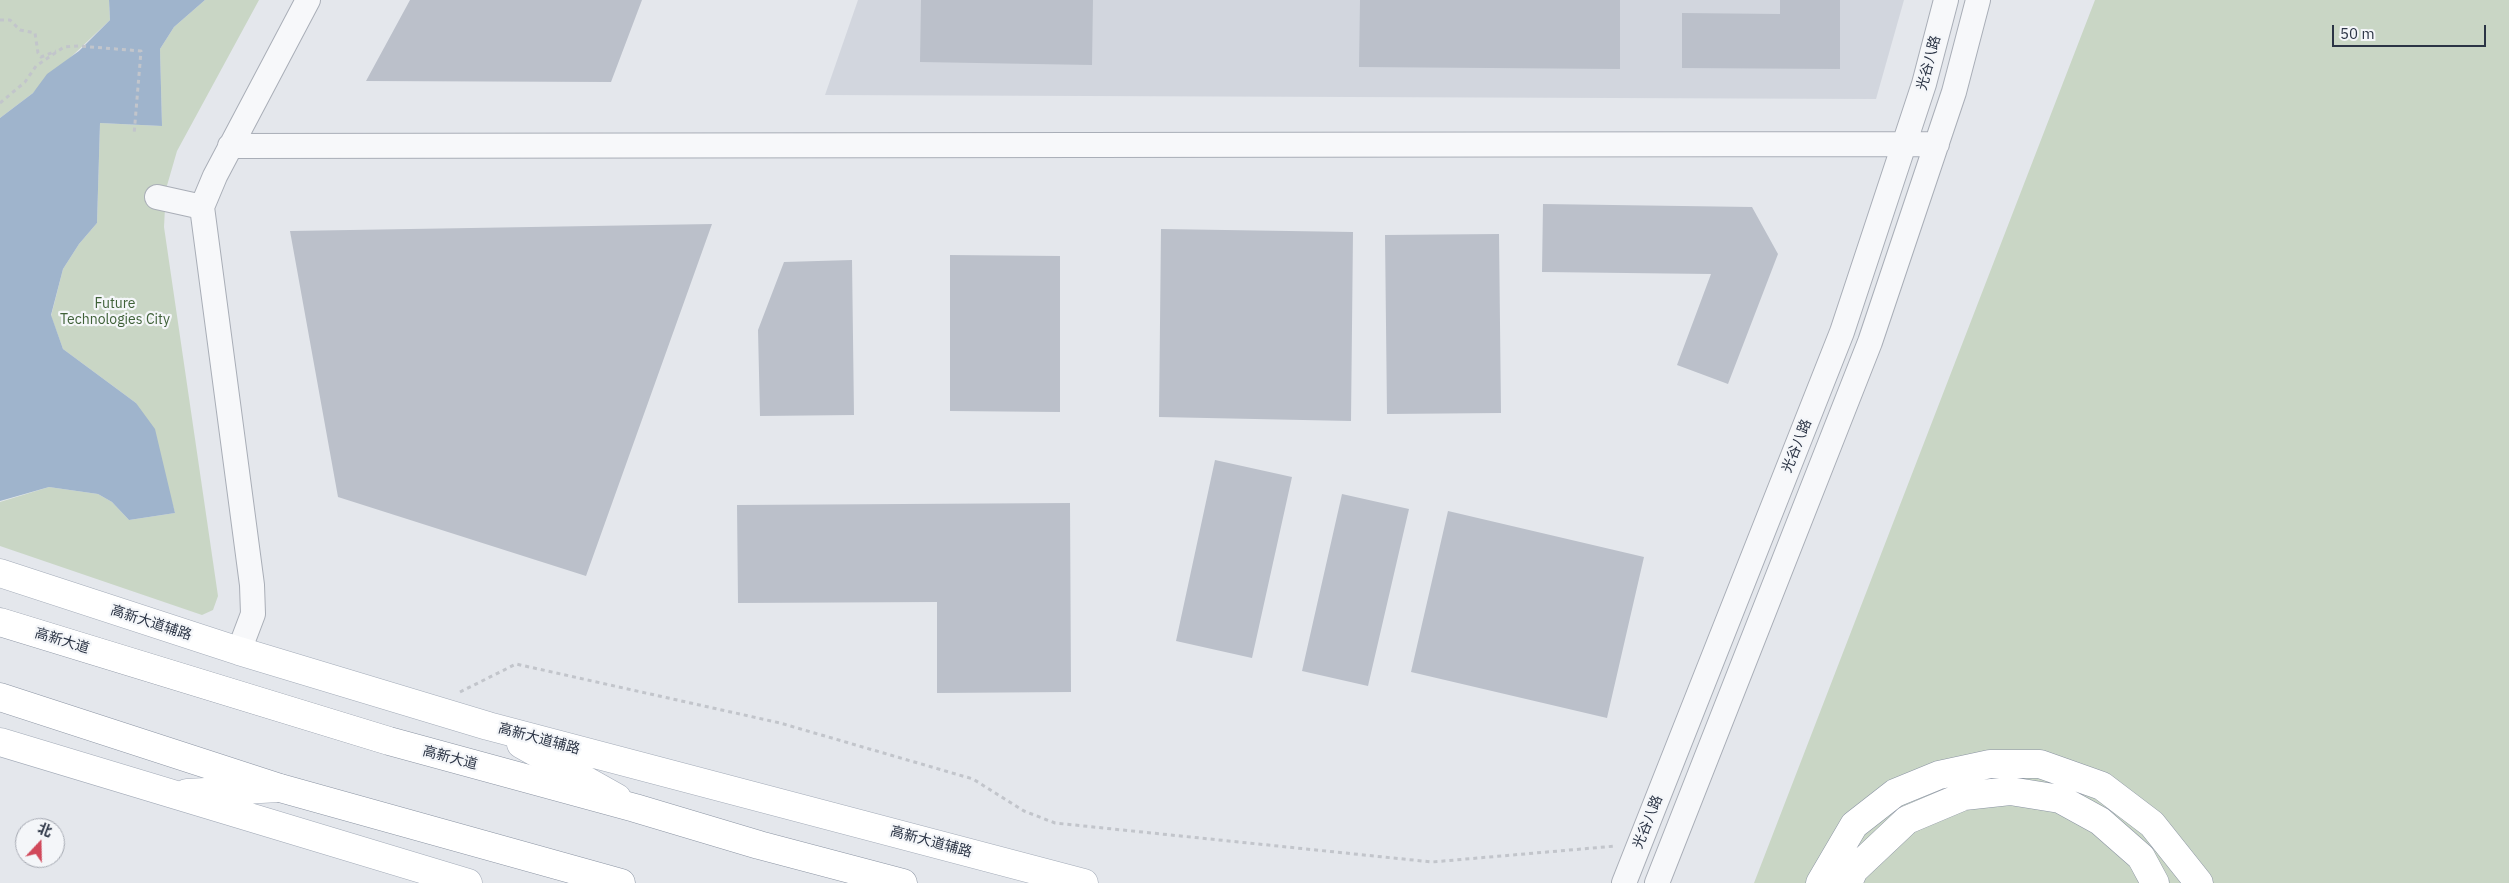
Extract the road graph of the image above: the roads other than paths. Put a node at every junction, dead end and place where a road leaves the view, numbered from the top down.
1 (308, 0) edge
2 (1946, 0) edge
3 (1978, 0) edge
4 (1904, 144) junction
5 (1937, 144) junction
6 (230, 146) junction
7 (157, 197) dead end
8 (202, 207) junction
9 (0, 573) edge
10 (0, 622) edge
11 (239, 651) junction
12 (0, 696) edge
13 (488, 726) junction
14 (0, 742) edge
15 (280, 788) junction
16 (168, 794) junction
17 (636, 808) junction
18 (468, 883) edge
19 (621, 883) edge
20 (903, 883) edge
21 (1084, 883) edge
22 (1624, 883) edge
23 (1656, 883) edge
24 (1820, 883) edge
25 (1848, 883) edge
26 (2155, 883) edge
27 (2199, 883) edge

1 - 6 street
2 - 4 street, 光谷八路
3 - 5 street
4 - 5 street
4 - 6 street
4 - 22 street, 光谷八路
5 - 23 street
6 - 8 street
7 - 8 street
8 - 11 street
9 - 11 main road, 高新大道辅路
10 - 17 main road, 高新大道
11 - 13 main road, 高新大道辅路
12 - 15 main road
13 - 17 main road
13 - 21 main road, 高新大道辅路
14 - 16 main road
15 - 16 main road
15 - 19 main road
16 - 18 main road
17 - 20 main road, 高新大道
24 - 27 main road
25 - 26 main road

